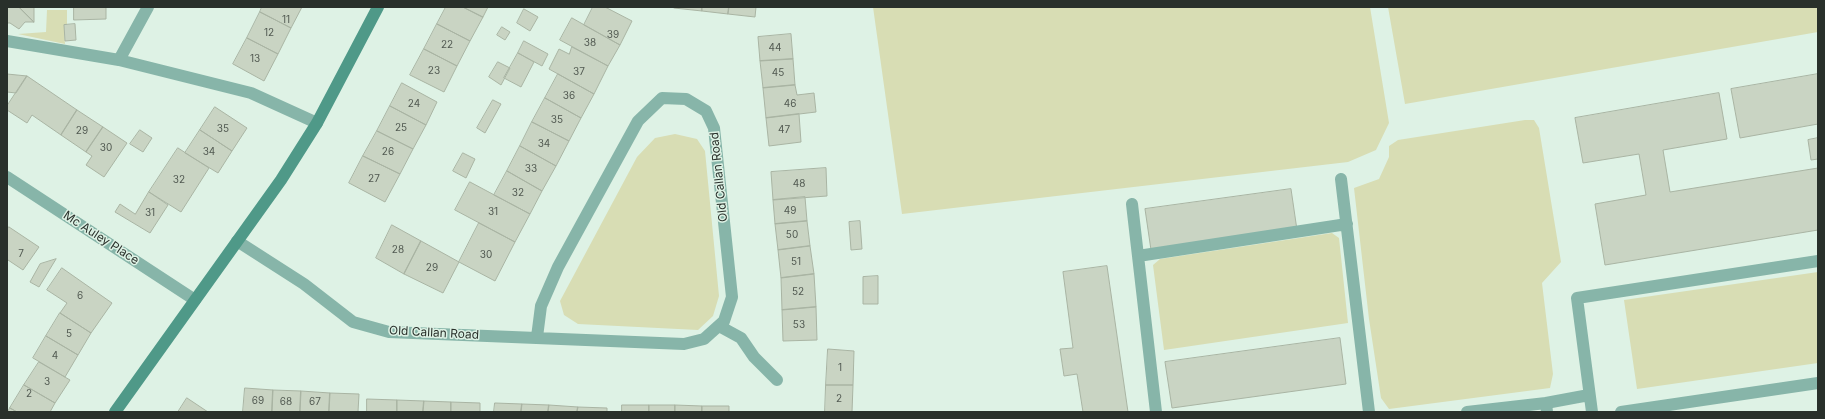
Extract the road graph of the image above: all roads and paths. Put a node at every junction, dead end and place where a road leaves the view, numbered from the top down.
1 (148, 7) edge
2 (378, 7) edge
3 (7, 41) edge
4 (119, 60) junction
5 (317, 123) junction
6 (7, 177) edge
7 (1341, 179) dead end
8 (1132, 204) dead end
9 (1347, 224) junction
10 (237, 241) junction
11 (1138, 256) junction
12 (1818, 261) edge
13 (195, 300) junction
14 (719, 326) junction
15 (537, 337) junction
16 (777, 380) dead end
17 (1818, 383) edge
18 (1589, 395) junction
19 (1547, 407) edge
20 (115, 412) edge
21 (1156, 412) edge
22 (1369, 412) edge
23 (1466, 412) edge
24 (1592, 412) edge
25 (1621, 412) edge

1 - 4 street
2 - 5 street
3 - 4 street
4 - 5 street
5 - 10 street
6 - 13 street, Mc Auley Place
7 - 9 street
8 - 11 street
9 - 11 street
9 - 22 street
10 - 13 street
10 - 15 street, Old Callan Road
11 - 21 street
12 - 18 street
13 - 20 street
14 - 15 street, Old Callan Road
14 - 15 street, Old Callan Road
14 - 16 street
17 - 25 street
18 - 19 street
18 - 24 street
19 - 23 street

